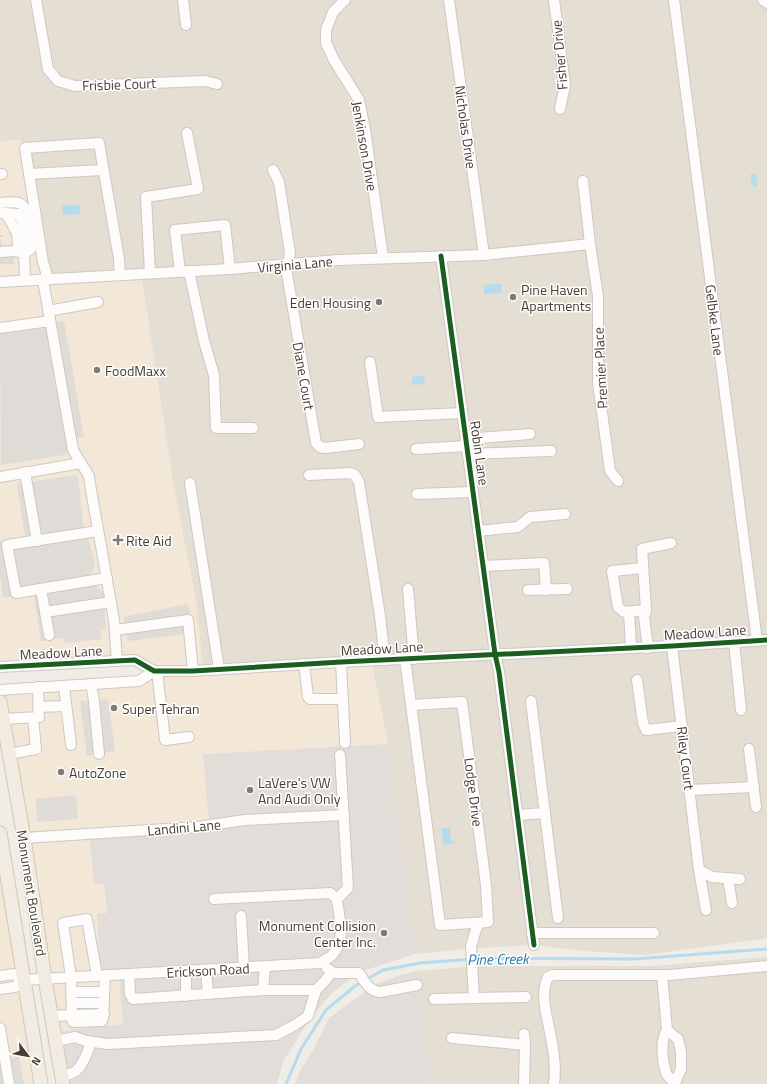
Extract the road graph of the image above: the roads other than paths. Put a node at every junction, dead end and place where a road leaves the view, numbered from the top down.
1 (36, 0) edge
2 (183, 0) edge
3 (344, 0) edge
4 (449, 0) edge
5 (554, 0) edge
6 (674, 0) edge
7 (763, 0) edge
8 (767, 3) edge
9 (186, 25) dead end
10 (217, 84) dead end
11 (560, 109) dead end
12 (187, 133) dead end
13 (103, 170) junction
14 (273, 170) dead end
15 (29, 174) junction
16 (583, 181) dead end
17 (0, 203) edge
18 (3, 213) edge
19 (590, 244) junction
20 (0, 252) edge
21 (25, 253) junction
22 (484, 255) junction
23 (441, 256) junction
24 (383, 258) junction
25 (288, 265) junction
26 (230, 269) junction
27 (184, 271) junction
28 (150, 273) junction
29 (120, 275) junction
30 (46, 279) junction
31 (25, 280) junction
32 (0, 282) edge
33 (98, 302) dead end
34 (49, 316) junction
35 (0, 328) edge
36 (370, 362) dead end
37 (462, 413) junction
38 (253, 428) dead end
39 (530, 434) dead end
40 (359, 444) dead end
41 (467, 446) junction
42 (416, 449) dead end
43 (550, 451) dead end
44 (81, 463) junction
45 (25, 472) junction
46 (309, 474) dead end
47 (0, 477) edge
48 (618, 481) dead end
49 (190, 483) dead end
50 (473, 492) junction
51 (417, 494) dead end
52 (565, 514) dead end
53 (98, 531) junction
54 (478, 531) junction
55 (37, 541) junction
56 (672, 543) dead end
57 (483, 566) junction
58 (643, 568) junction
59 (107, 578) junction
60 (41, 589) junction
61 (408, 589) dead end
62 (567, 589) dead end
63 (528, 590) dead end
64 (546, 590) junction
65 (111, 602) junction
66 (646, 610) junction
67 (45, 612) junction
68 (629, 612) junction
69 (115, 630) junction
70 (48, 635) dead end
71 (762, 641) edge
72 (734, 642) junction
73 (672, 646) junction
74 (631, 648) junction
75 (648, 648) junction
76 (495, 654) junction
77 (409, 659) junction
78 (385, 660) junction
79 (117, 661) junction
80 (341, 662) junction
81 (304, 664) junction
82 (0, 667) edge
83 (219, 669) junction
84 (156, 671) junction
85 (193, 671) junction
86 (637, 680) dead end
87 (91, 684) junction
88 (64, 686) junction
89 (38, 687) junction
90 (0, 690) edge
91 (343, 699) junction
92 (531, 701) dead end
93 (0, 702) edge
94 (411, 705) junction
95 (66, 706) junction
96 (38, 707) junction
97 (741, 710) dead end
98 (33, 718) junction
99 (3, 719) junction
100 (682, 726) junction
101 (189, 737) dead end
102 (345, 744) dead end
103 (71, 745) dead end
104 (748, 749) dead end
105 (9, 754) junction
106 (99, 754) dead end
107 (340, 755) dead end
108 (754, 787) junction
109 (690, 790) junction
110 (756, 807) dead end
111 (544, 812) junction
112 (344, 815) junction
113 (517, 815) junction
114 (0, 836) edge
115 (24, 838) junction
116 (699, 870) junction
117 (728, 878) junction
118 (740, 879) dead end
119 (337, 899) junction
120 (214, 900) dead end
121 (732, 903) dead end
122 (706, 910) dead end
123 (241, 916) dead end
124 (558, 918) dead end
125 (478, 923) junction
126 (532, 933) junction
127 (654, 933) dead end
128 (534, 945) dead end
129 (324, 961) junction
130 (265, 966) junction
131 (767, 966) edge
132 (244, 968) junction
133 (206, 970) junction
134 (186, 971) junction
135 (332, 972) junction
136 (129, 974) junction
137 (662, 975) junction
138 (0, 976) edge
139 (101, 976) junction
140 (71, 977) junction
141 (45, 979) junction
142 (23, 980) junction
143 (417, 985) dead end
144 (0, 989) edge
145 (263, 990) junction
146 (316, 990) junction
147 (72, 992) junction
148 (208, 994) junction
149 (186, 996) junction
150 (526, 997) dead end
151 (104, 998) junction
152 (434, 998) dead end
153 (474, 998) junction
154 (72, 1003) junction
155 (72, 1015) junction
156 (52, 1016) junction
157 (0, 1028) edge
158 (667, 1030) junction
159 (524, 1034) dead end
160 (452, 1038) dead end
161 (56, 1041) junction
162 (90, 1042) junction
163 (1, 1045) edge
164 (525, 1045) junction
165 (63, 1080) edge
166 (675, 1083) edge
167 (9, 1084) edge
168 (41, 1084) edge
169 (524, 1084) edge
170 (554, 1084) edge

1 - 10 street, Frisbie Court
2 - 9 street
3 - 24 street, Jenkinson Drive
4 - 22 street, Nicholas Drive
5 - 11 street, Fisher Drive
6 - 71 street, Gelbke Lane
7 - 8 street
12 - 28 street
13 - 15 street
13 - 15 street
13 - 29 street
14 - 25 street
15 - 30 street
16 - 19 street, Premier Place
17 - 21 street
18 - 21 street
19 - 22 street, Virginia Lane
19 - 48 street, Premier Place
20 - 21 street
21 - 31 street
22 - 23 street, Virginia Lane
23 - 24 street, Virginia Lane
23 - 37 street, Robin Lane
24 - 25 street, Virginia Lane
25 - 26 street, Virginia Lane
25 - 40 street, Diane Court
26 - 27 street, Virginia Lane
26 - 27 street
27 - 28 street, Virginia Lane
27 - 38 street
28 - 29 street, Virginia Lane
29 - 30 street, Virginia Lane
30 - 31 street, Virginia Lane
30 - 34 street
31 - 32 street, Virginia Lane
33 - 34 street
34 - 35 street
34 - 44 street
36 - 37 street
37 - 41 street, Robin Lane
39 - 41 street
41 - 42 street
41 - 43 street
41 - 50 street, Robin Lane
44 - 45 street
44 - 53 street
45 - 47 street
45 - 55 street
46 - 78 street
49 - 83 street
50 - 51 street
50 - 54 street, Robin Lane
52 - 54 street
53 - 55 street
53 - 59 street
54 - 57 street, Robin Lane
55 - 60 street
56 - 58 street
57 - 64 street
57 - 76 street, Robin Lane
58 - 66 street
58 - 68 street
59 - 60 street
59 - 65 street
60 - 67 street
61 - 77 street
62 - 64 street
63 - 64 street
65 - 67 street
65 - 69 street
66 - 68 street
66 - 75 street
67 - 70 street
68 - 74 street
69 - 79 street
69 - 85 street
71 - 72 street, Meadow Lane
72 - 73 street, Meadow Lane
72 - 97 street
73 - 75 street, Meadow Lane
73 - 100 street, Riley Court
74 - 75 street, Meadow Lane
74 - 76 street, Meadow Lane
76 - 77 street, Meadow Lane
76 - 113 street, Robin Lane
77 - 78 street, Meadow Lane
77 - 94 street
78 - 80 street, Meadow Lane
79 - 82 street, Meadow Lane
79 - 84 street, Meadow Lane
80 - 81 street, Meadow Lane
80 - 91 street
81 - 83 street, Meadow Lane
81 - 91 street
83 - 85 street, Meadow Lane
84 - 85 street, Meadow Lane
84 - 87 street
84 - 101 street
86 - 100 street
87 - 88 street
87 - 106 street
88 - 89 street
88 - 95 street
89 - 90 street
89 - 96 street
91 - 102 street
92 - 111 street
93 - 99 main road, Monument Boulevard
94 - 125 street
94 - 125 street, Lodge Drive
95 - 96 street
95 - 103 street
96 - 98 street
98 - 99 street
98 - 105 street
99 - 105 main road, Monument Boulevard
100 - 109 street, Riley Court
104 - 108 street
105 - 115 main road, Monument Boulevard
107 - 112 street
108 - 109 street
108 - 110 street
109 - 116 street, Riley Court
111 - 113 street
111 - 124 street
112 - 115 street, Landini Lane
112 - 119 street
113 - 126 street, Robin Lane
114 - 142 main road, Monument Boulevard
115 - 141 main road, Monument Boulevard
116 - 117 street
116 - 122 street, Riley Court
117 - 118 street
117 - 121 street
119 - 120 street
119 - 129 street
123 - 132 street
125 - 153 street, Lodge Drive
126 - 127 street
126 - 128 street, Robin Lane
129 - 130 street, Erickson Road
129 - 135 street
130 - 132 street, Erickson Road
130 - 145 street
131 - 137 street
132 - 133 street, Erickson Road
133 - 134 street, Erickson Road
133 - 148 street
134 - 136 street, Erickson Road
134 - 149 street
135 - 143 street
135 - 146 street
136 - 139 street, Erickson Road
136 - 149 street
137 - 158 street
137 - 170 street
138 - 142 street
139 - 140 street, Erickson Road
139 - 140 street
139 - 151 street
140 - 141 street, Erickson Road
140 - 147 street
141 - 142 street, Erickson Road
141 - 156 main road, Monument Boulevard
142 - 144 street
142 - 168 main road, Monument Boulevard
145 - 146 street
145 - 148 street
146 - 162 street
147 - 151 street
147 - 154 street
148 - 149 street
150 - 153 street
151 - 154 street
151 - 155 street
152 - 153 street
154 - 155 street
155 - 156 street
156 - 161 main road, Monument Boulevard
157 - 163 street
158 - 166 street
158 - 166 street
159 - 164 street
160 - 164 street
161 - 162 street
161 - 165 main road, Monument Boulevard
162 - 165 street
163 - 167 street
164 - 169 street

